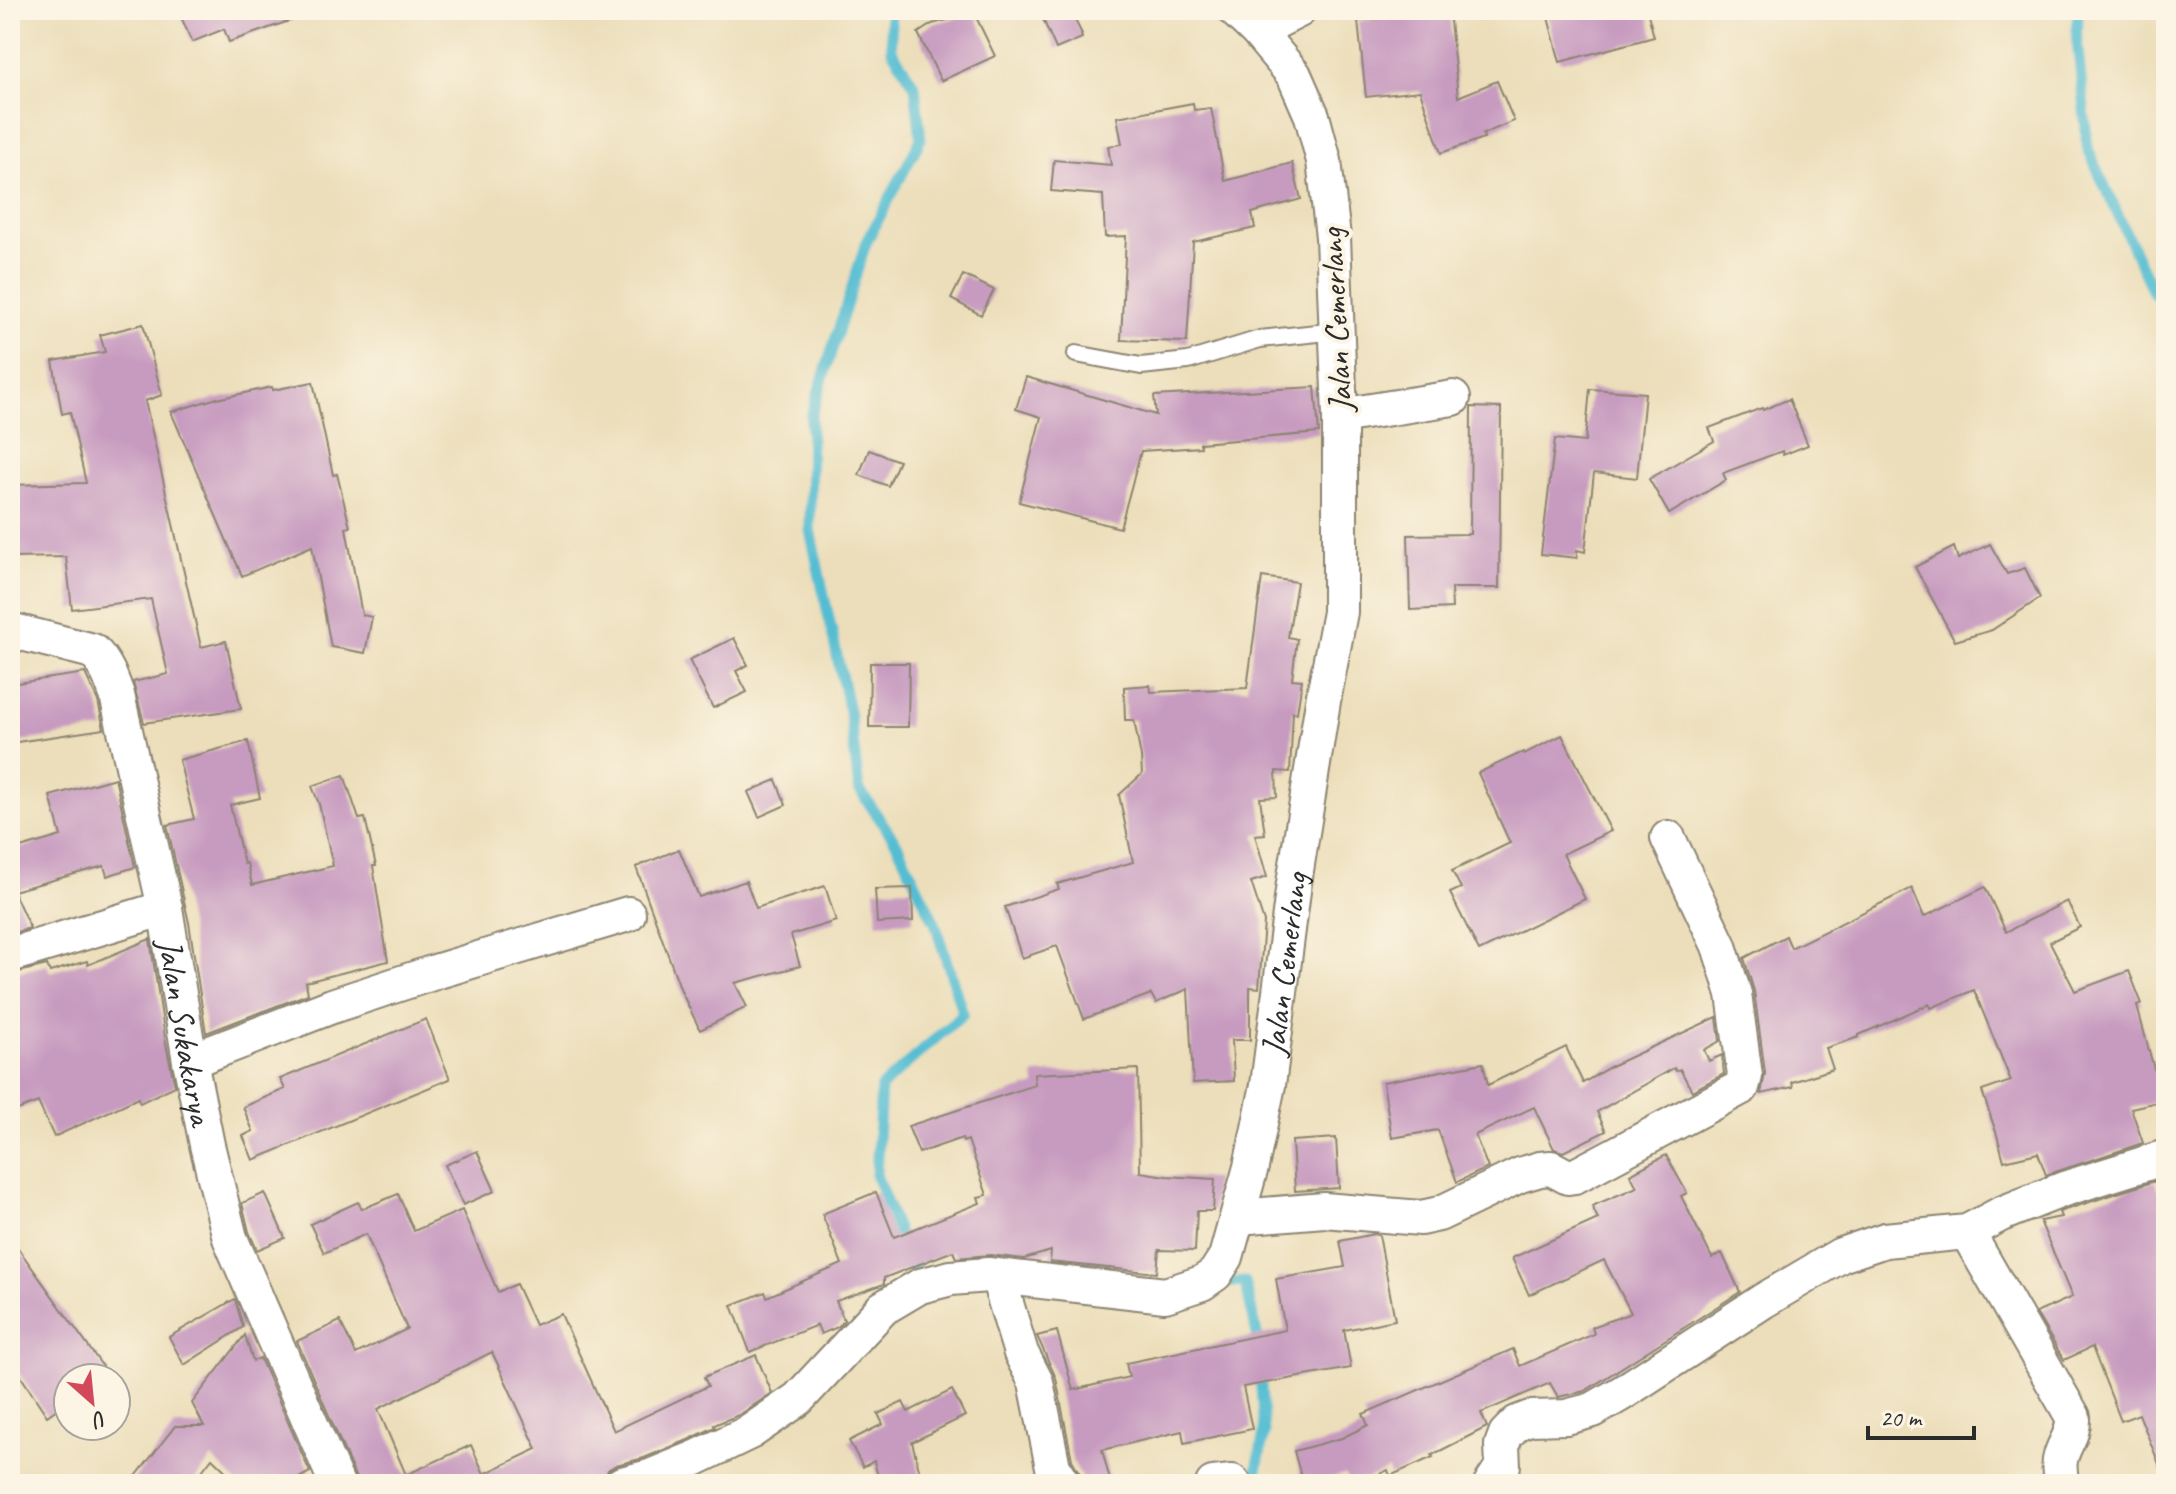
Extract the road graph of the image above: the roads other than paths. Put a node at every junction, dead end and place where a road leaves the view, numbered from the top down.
1 (1299, 10) edge
2 (1246, 21) edge
3 (1337, 331) junction
4 (1076, 354) dead end
5 (1453, 398) dead end
6 (1340, 416) junction
7 (10, 630) edge
8 (1668, 838) dead end
9 (165, 908) junction
10 (628, 914) dead end
11 (10, 955) edge
12 (190, 1061) junction
13 (2166, 1157) edge
14 (1239, 1217) junction
15 (1967, 1232) junction
16 (998, 1277) junction
17 (337, 1484) edge
18 (622, 1484) edge
19 (1063, 1484) edge
20 (1213, 1484) edge
21 (1234, 1484) edge
22 (1491, 1484) edge
23 (2062, 1484) edge

1 - 2 street
2 - 3 street, Jalan Cemerlang
3 - 4 lane
3 - 6 street, Jalan Cemerlang
5 - 6 street
6 - 14 street, Jalan Cemerlang
7 - 9 street, Jalan Sukakarya
8 - 14 street
9 - 11 street
9 - 12 street, Jalan Sukakarya
10 - 12 street
12 - 17 street, Jalan Sukakarya
13 - 15 street
14 - 16 street, Jalan Cemerlang
15 - 22 street
15 - 23 street
16 - 18 street, Jalan Cemerlang
16 - 19 street
20 - 21 street

